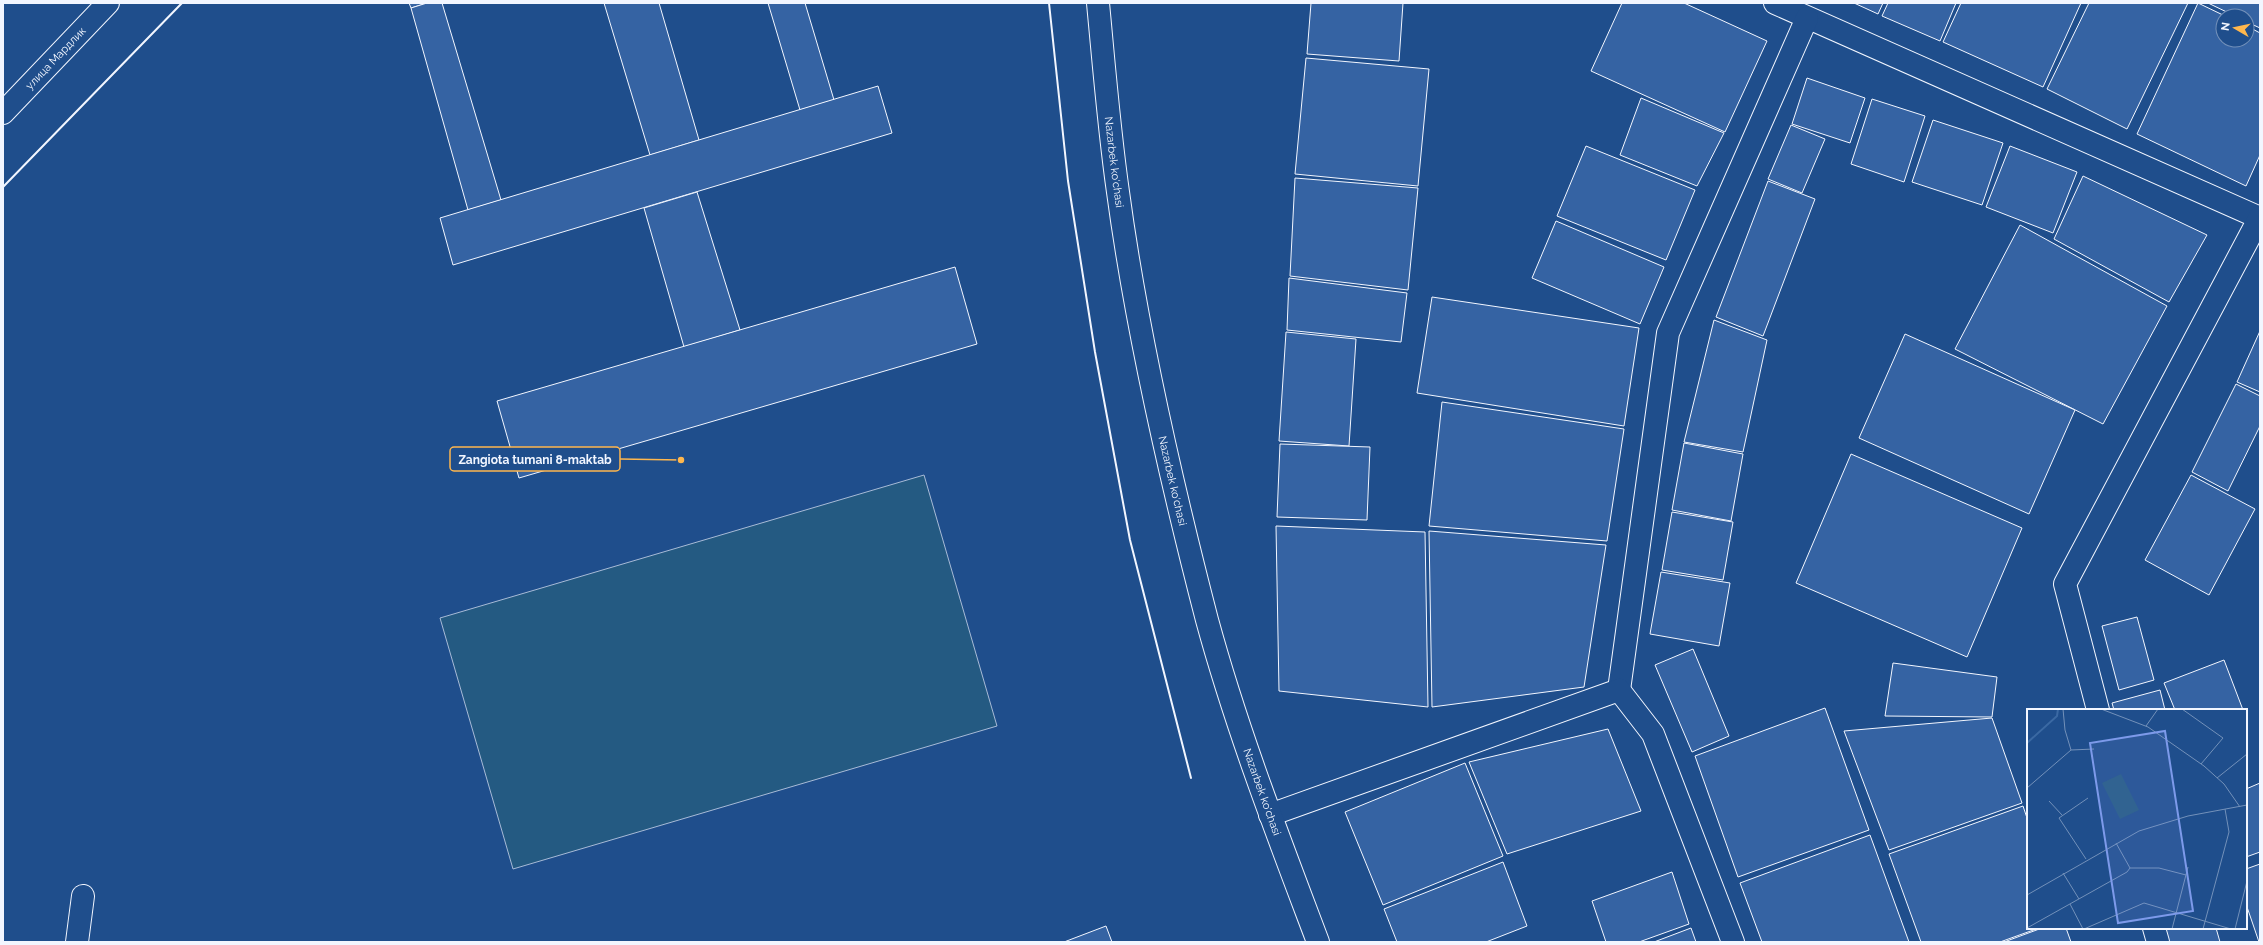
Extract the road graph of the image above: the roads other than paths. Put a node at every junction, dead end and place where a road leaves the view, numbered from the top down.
1 (108, 3) edge
2 (1098, 3) edge
3 (1775, 3) edge
4 (1808, 18) junction
5 (3, 113) edge
6 (2260, 217) edge
7 (1619, 690) junction
8 (2098, 709) edge
9 (1270, 815) junction
10 (83, 896) dead end
11 (2154, 929) edge
12 (76, 942) edge
13 (1318, 942) edge
14 (1733, 942) edge
15 (2158, 942) edge

1 - 5 street, улица Мардлик
2 - 9 street, Nazarbek ko'chasi
3 - 4 street
4 - 6 street
4 - 7 street
6 - 8 street
7 - 9 street
7 - 14 street
9 - 13 street, Nazarbek ko'chasi
10 - 12 street
11 - 15 street

